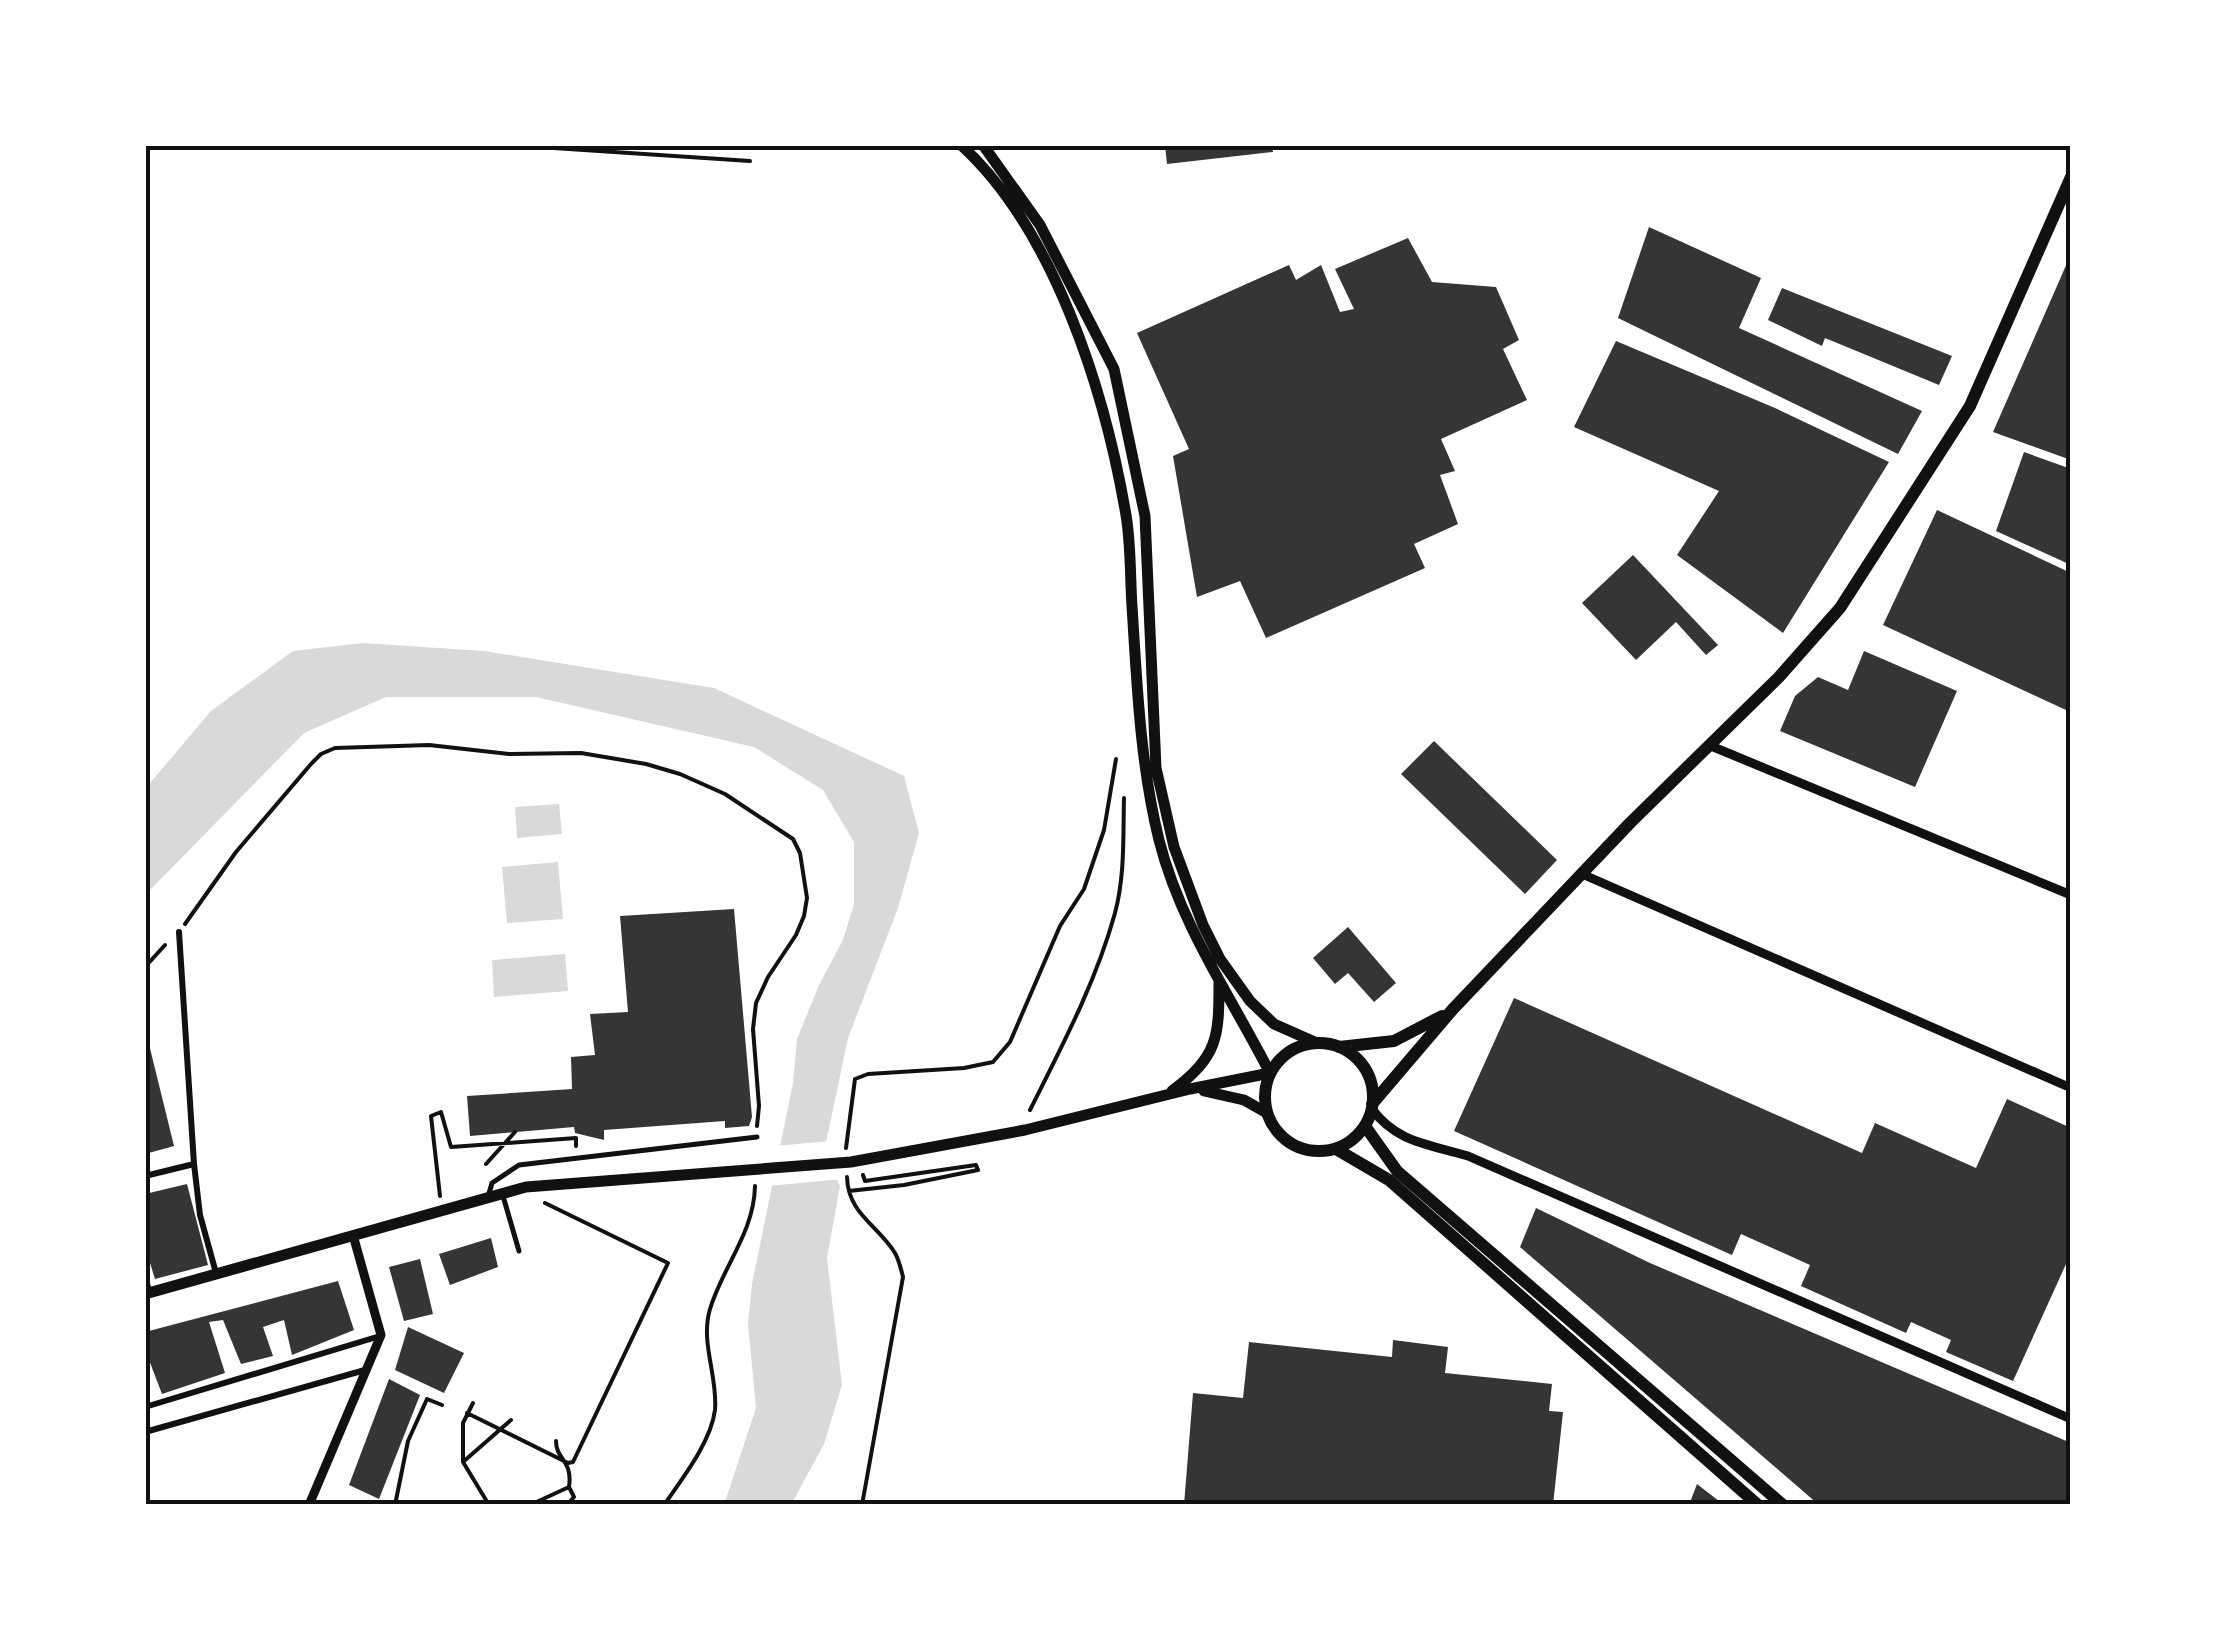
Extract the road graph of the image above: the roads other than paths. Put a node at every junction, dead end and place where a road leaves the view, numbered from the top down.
1 (961, 145) edge
2 (983, 145) edge
3 (2071, 177) edge
4 (1711, 746) junction
5 (1582, 874) junction
6 (2071, 895) edge
7 (179, 932) road end
8 (1219, 978) junction
9 (1452, 1009) junction
10 (1317, 1043) junction
11 (1338, 1047) junction
12 (1270, 1073) junction
13 (2071, 1088) edge
14 (1190, 1089) junction
15 (1168, 1094) junction
16 (1372, 1107) junction
17 (1267, 1113) junction
18 (1364, 1126) junction
19 (756, 1137) road end
20 (1336, 1149) junction
21 (194, 1164) junction
22 (145, 1176) edge
23 (502, 1194) junction
24 (488, 1197) junction
25 (353, 1236) junction
26 (519, 1251) dead end
27 (217, 1274) junction
28 (145, 1276) edge
29 (147, 1293) edge
30 (381, 1336) junction
31 (366, 1370) junction
32 (145, 1407) edge
33 (2071, 1419) edge
34 (145, 1432) edge
35 (309, 1505) edge
36 (1758, 1505) edge
37 (1783, 1505) edge

1 - 8 street
2 - 10 street
3 - 4 main road
4 - 5 main road
4 - 6 street
5 - 9 main road
5 - 13 street
7 - 21 street
8 - 12 street
8 - 15 street
9 - 11 main road
9 - 16 main road
10 - 11 main road
10 - 12 main road
11 - 16 main road
12 - 14 street
12 - 17 main road
14 - 15 street
14 - 17 street
15 - 23 street
16 - 18 main road
16 - 33 street
17 - 20 main road
18 - 20 main road
18 - 37 main road
19 - 24 lane
20 - 36 main road
21 - 22 street
21 - 27 street
23 - 24 street
23 - 26 lane
24 - 25 street
25 - 27 street
25 - 30 street
27 - 29 street
28 - 29 street
30 - 31 street
30 - 32 street
31 - 34 street
31 - 35 street

